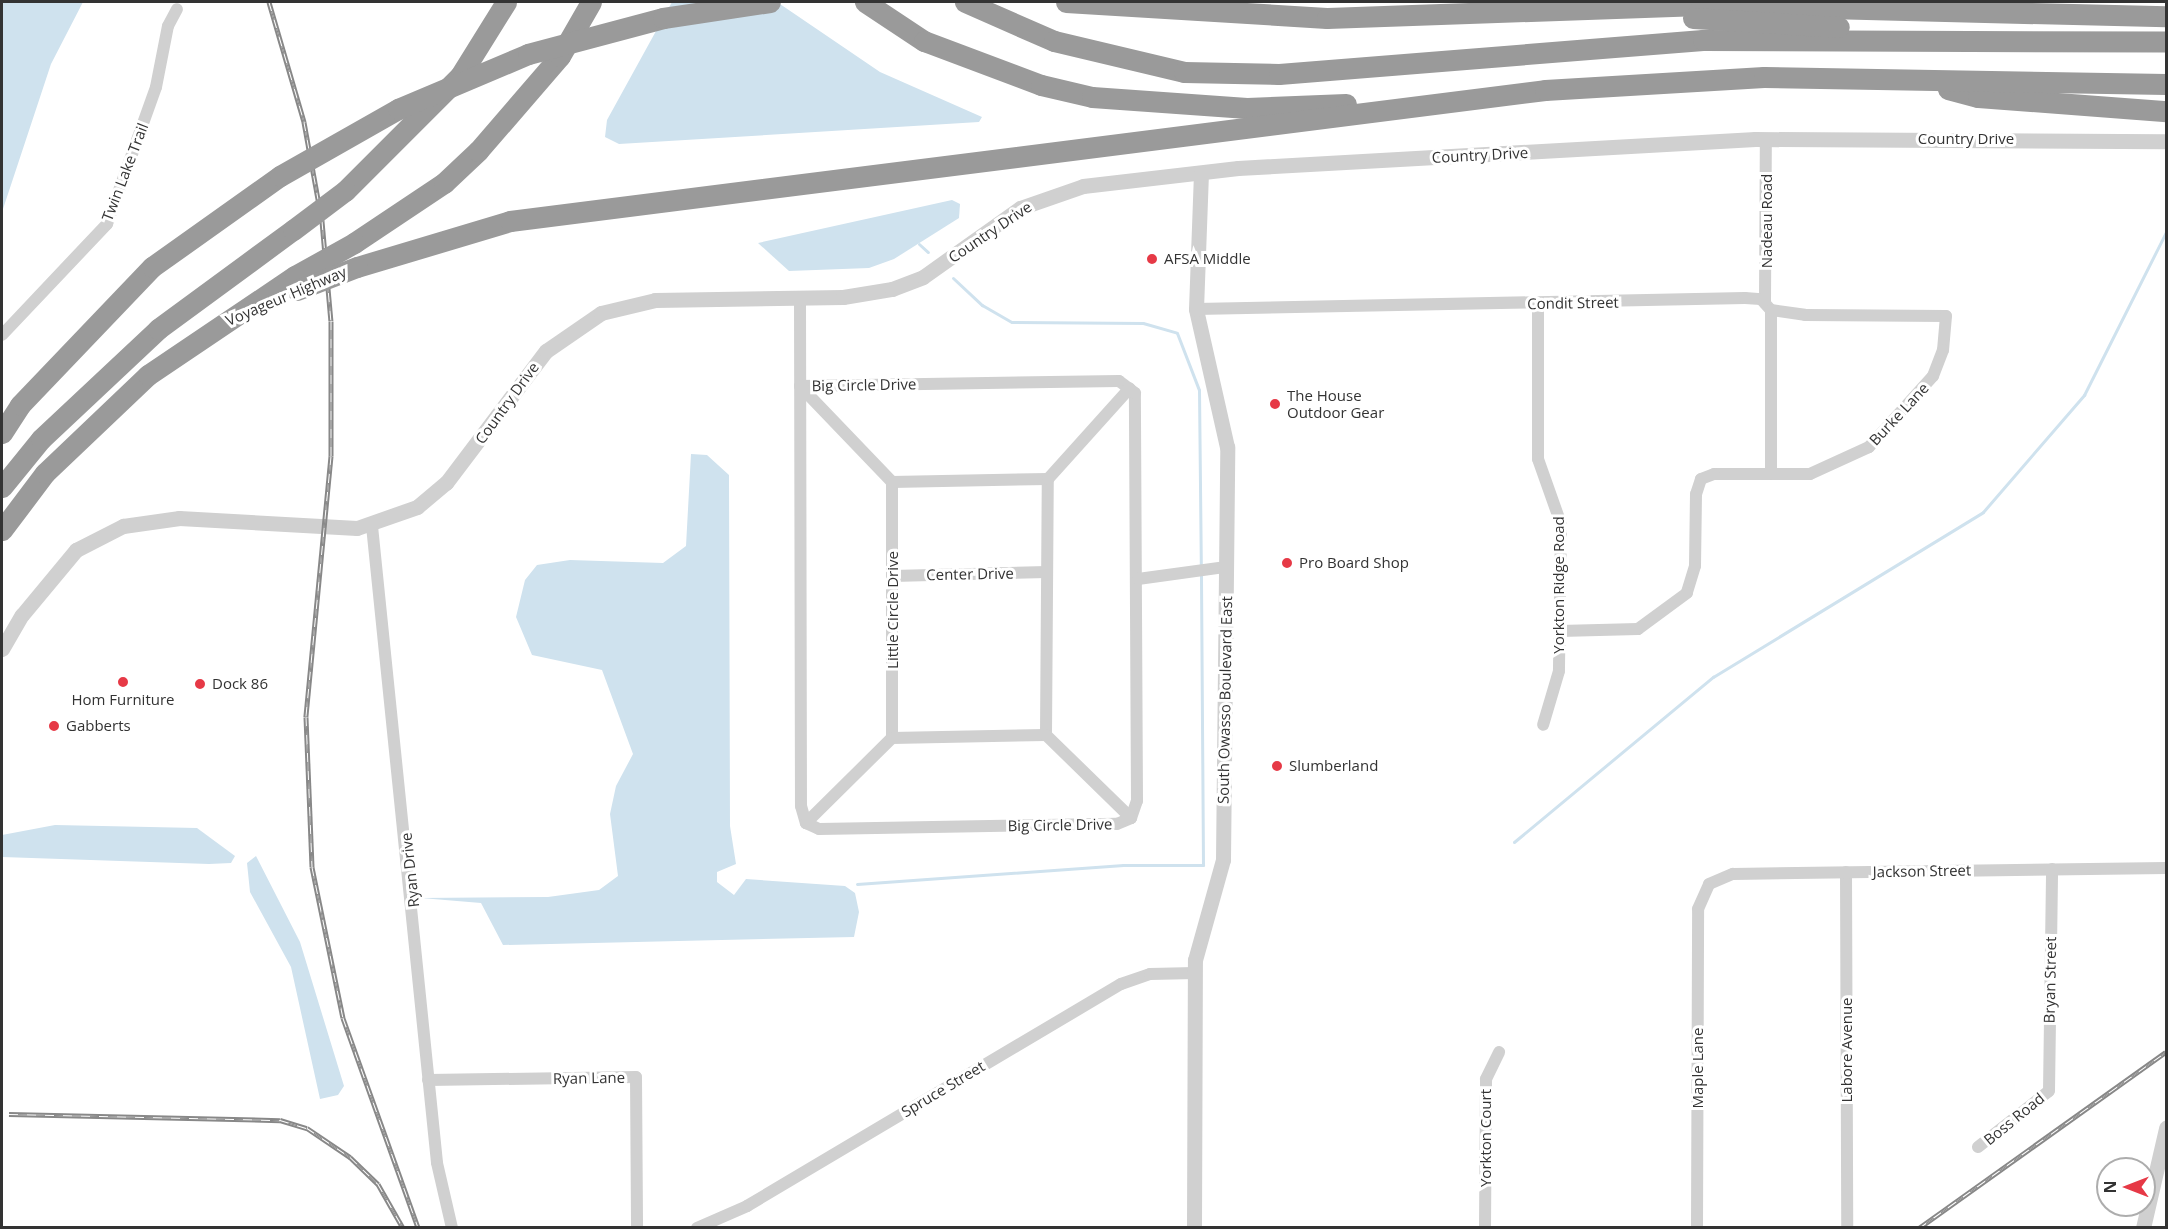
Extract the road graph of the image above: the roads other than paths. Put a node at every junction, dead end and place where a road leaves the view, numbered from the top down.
1 (506, 2) edge
2 (591, 2) edge
3 (770, 2) edge
4 (865, 2) edge
5 (965, 2) edge
6 (1073, 2) edge
7 (1258, 2) edge
8 (177, 9) dead end
9 (1566, 11) junction
10 (1380, 15) junction
11 (2166, 16) edge
12 (2082, 42) junction
13 (2166, 42) edge
14 (1909, 80) junction
15 (2166, 84) edge
16 (1442, 101) junction
17 (2166, 111) edge
18 (1766, 139) junction
19 (2166, 141) edge
20 (1200, 172) junction
21 (296, 283) junction
22 (800, 298) junction
23 (1538, 304) junction
24 (1768, 307) junction
25 (1196, 309) junction
26 (1946, 316) joint
27 (2, 335) edge
28 (800, 386) junction
29 (1130, 388) junction
30 (2, 433) edge
31 (1771, 474) junction
32 (1048, 479) junction
33 (892, 482) junction
34 (2, 487) edge
35 (372, 526) junction
36 (2, 530) edge
37 (1226, 567) junction
38 (1047, 572) junction
39 (893, 576) junction
40 (1138, 579) junction
41 (1560, 631) junction
42 (2, 649) edge
43 (1542, 725) dead end
44 (1046, 735) junction
45 (892, 738) junction
46 (1131, 818) junction
47 (806, 823) junction
48 (2166, 868) edge
49 (2052, 869) junction
50 (1846, 872) junction
51 (1698, 909) joint
52 (1195, 973) junction
53 (1498, 1052) dead end
54 (428, 1080) junction
55 (2049, 1091) joint
56 (2166, 1128) edge
57 (1978, 1148) dead end
58 (452, 1227) edge
59 (637, 1227) edge
60 (697, 1227) edge
61 (1194, 1227) edge
62 (1485, 1227) edge
63 (1697, 1227) edge
64 (1847, 1227) edge
65 (2143, 1227) edge

1 - 34 highway, bridge
2 - 21 highway, bridge
3 - 30 highway, bridge
4 - 16 highway
5 - 12 highway
6 - 10 highway
7 - 10 highway
8 - 27 street, Twin Lake Trail
9 - 10 highway
9 - 11 highway
9 - 12 highway
12 - 13 highway
14 - 15 highway
14 - 16 highway
14 - 17 highway
16 - 21 highway, Voyageur Highway, bridge
18 - 19 street, Country Drive
18 - 20 street, Country Drive
18 - 24 street, Nadeau Road
20 - 22 street, Country Drive
20 - 25 street, South Owasso Boulevard East
21 - 36 highway
22 - 28 street, Big Circle Drive
22 - 35 street, Country Drive
23 - 24 street, Condit Street
23 - 25 street, Condit Street
23 - 41 street, Yorkton Ridge Road
24 - 26 street, Condit Street
24 - 31 street, Nadeau Road
25 - 37 street, South Owasso Boulevard East
26 - 31 street, Burke Lane
28 - 29 street, Big Circle Drive
28 - 33 street
28 - 47 street, Big Circle Drive
29 - 32 street
29 - 40 street, Big Circle Drive
31 - 41 street, Burke Lane
32 - 33 street
32 - 38 street
33 - 39 street, Little Circle Drive
35 - 42 street, Country Drive
35 - 54 street, Ryan Drive
37 - 40 street
37 - 52 street, South Owasso Boulevard East
38 - 39 street, Center Drive
38 - 44 street
39 - 45 street, Little Circle Drive
40 - 46 street, Big Circle Drive
41 - 43 street, Yorkton Ridge Road
44 - 45 street
44 - 46 street
45 - 47 street
46 - 47 street, Big Circle Drive
48 - 49 street, Jackson Street
49 - 50 street, Jackson Street
49 - 55 street, Bryan Street
50 - 51 street, Jackson Street
50 - 64 street, Labore Avenue
51 - 63 street, Maple Lane
52 - 60 street, Spruce Street
52 - 61 street, South Owasso Boulevard East
53 - 62 street, Yorkton Court
54 - 58 street, Ryan Drive
54 - 59 street, Ryan Lane
55 - 57 street, Boss Road
56 - 65 street

